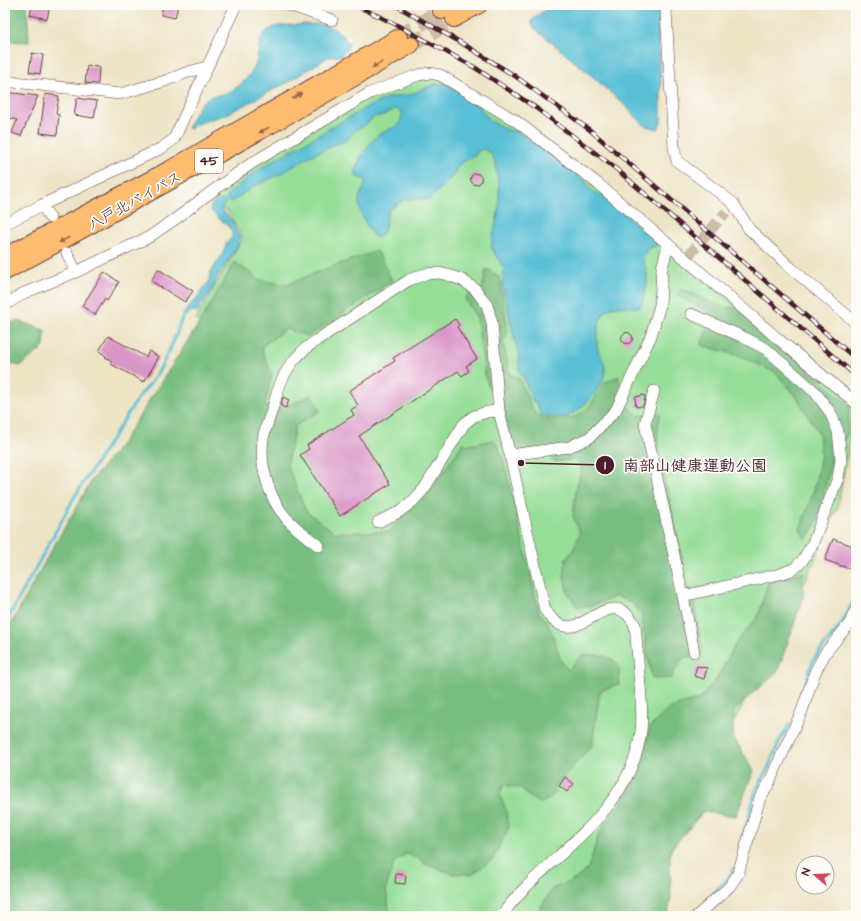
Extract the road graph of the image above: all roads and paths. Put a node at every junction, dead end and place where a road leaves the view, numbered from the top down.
1 (236, 5) edge
2 (289, 5) edge
3 (479, 5) edge
4 (668, 5) edge
5 (449, 12) tunnel mouth
6 (332, 20) dead end
7 (207, 66) junction
8 (5, 81) edge
9 (42, 205) junction
10 (50, 218) dead end
11 (5, 224) edge
12 (668, 245) junction
13 (67, 254) dead end
14 (5, 256) edge
15 (5, 272) edge
16 (76, 272) junction
17 (5, 306) edge
18 (691, 314) dead end
19 (856, 323) edge
20 (654, 391) dead end
21 (856, 403) edge
22 (499, 411) junction
23 (510, 455) junction
24 (378, 522) dead end
25 (319, 546) dead end
26 (684, 596) junction
27 (856, 609) edge
28 (694, 652) dead end
29 (501, 916) edge
30 (697, 916) edge

1 - 7 street
2 - 6 street
3 - 5 highway
4 - 19 street
7 - 8 street
7 - 9 street
9 - 10 street
9 - 11 street
12 - 16 street
12 - 21 street
12 - 23 street
13 - 16 street
14 -> 15 highway, 八戸北バイパス / 45
16 - 17 street
18 - 26 street
20 - 26 street
22 - 23 street
22 - 24 street
22 - 25 street
23 - 29 street
26 - 28 street
27 - 30 street

